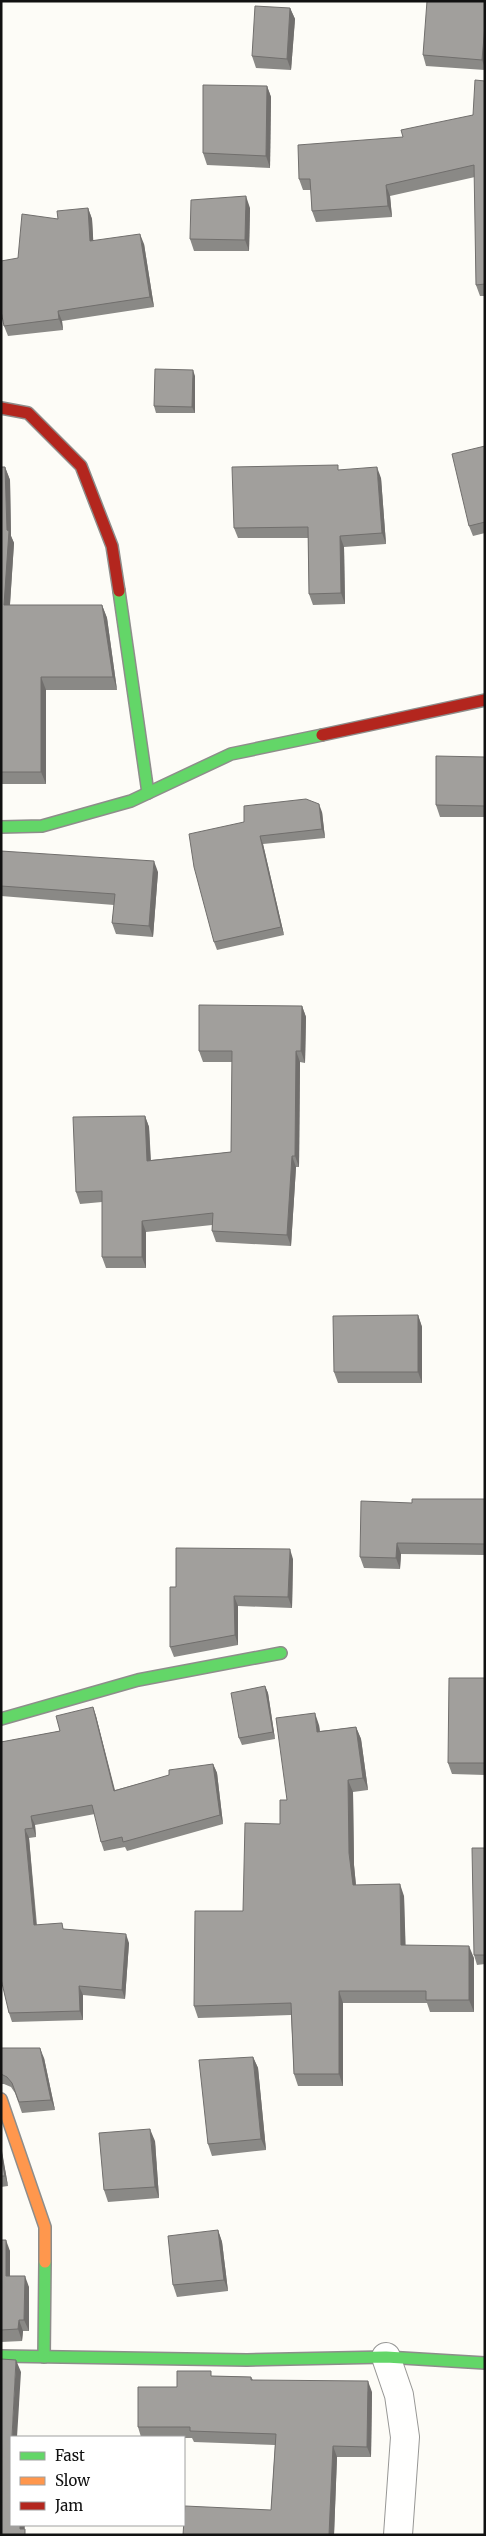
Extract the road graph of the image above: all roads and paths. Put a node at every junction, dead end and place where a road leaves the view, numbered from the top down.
1 (1, 408) edge
2 (485, 700) edge
3 (148, 793) junction
4 (1, 827) edge
5 (281, 1653) dead end
6 (1, 1718) edge
7 (1, 2099) edge
8 (1, 2356) edge
9 (386, 2356) junction
10 (44, 2357) junction
11 (485, 2363) edge
12 (398, 2535) edge

1 - 3 street
2 - 3 street
3 - 4 street
5 - 6 street
7 - 10 street
8 - 10 street
9 - 10 street
9 - 11 street
9 - 12 street

